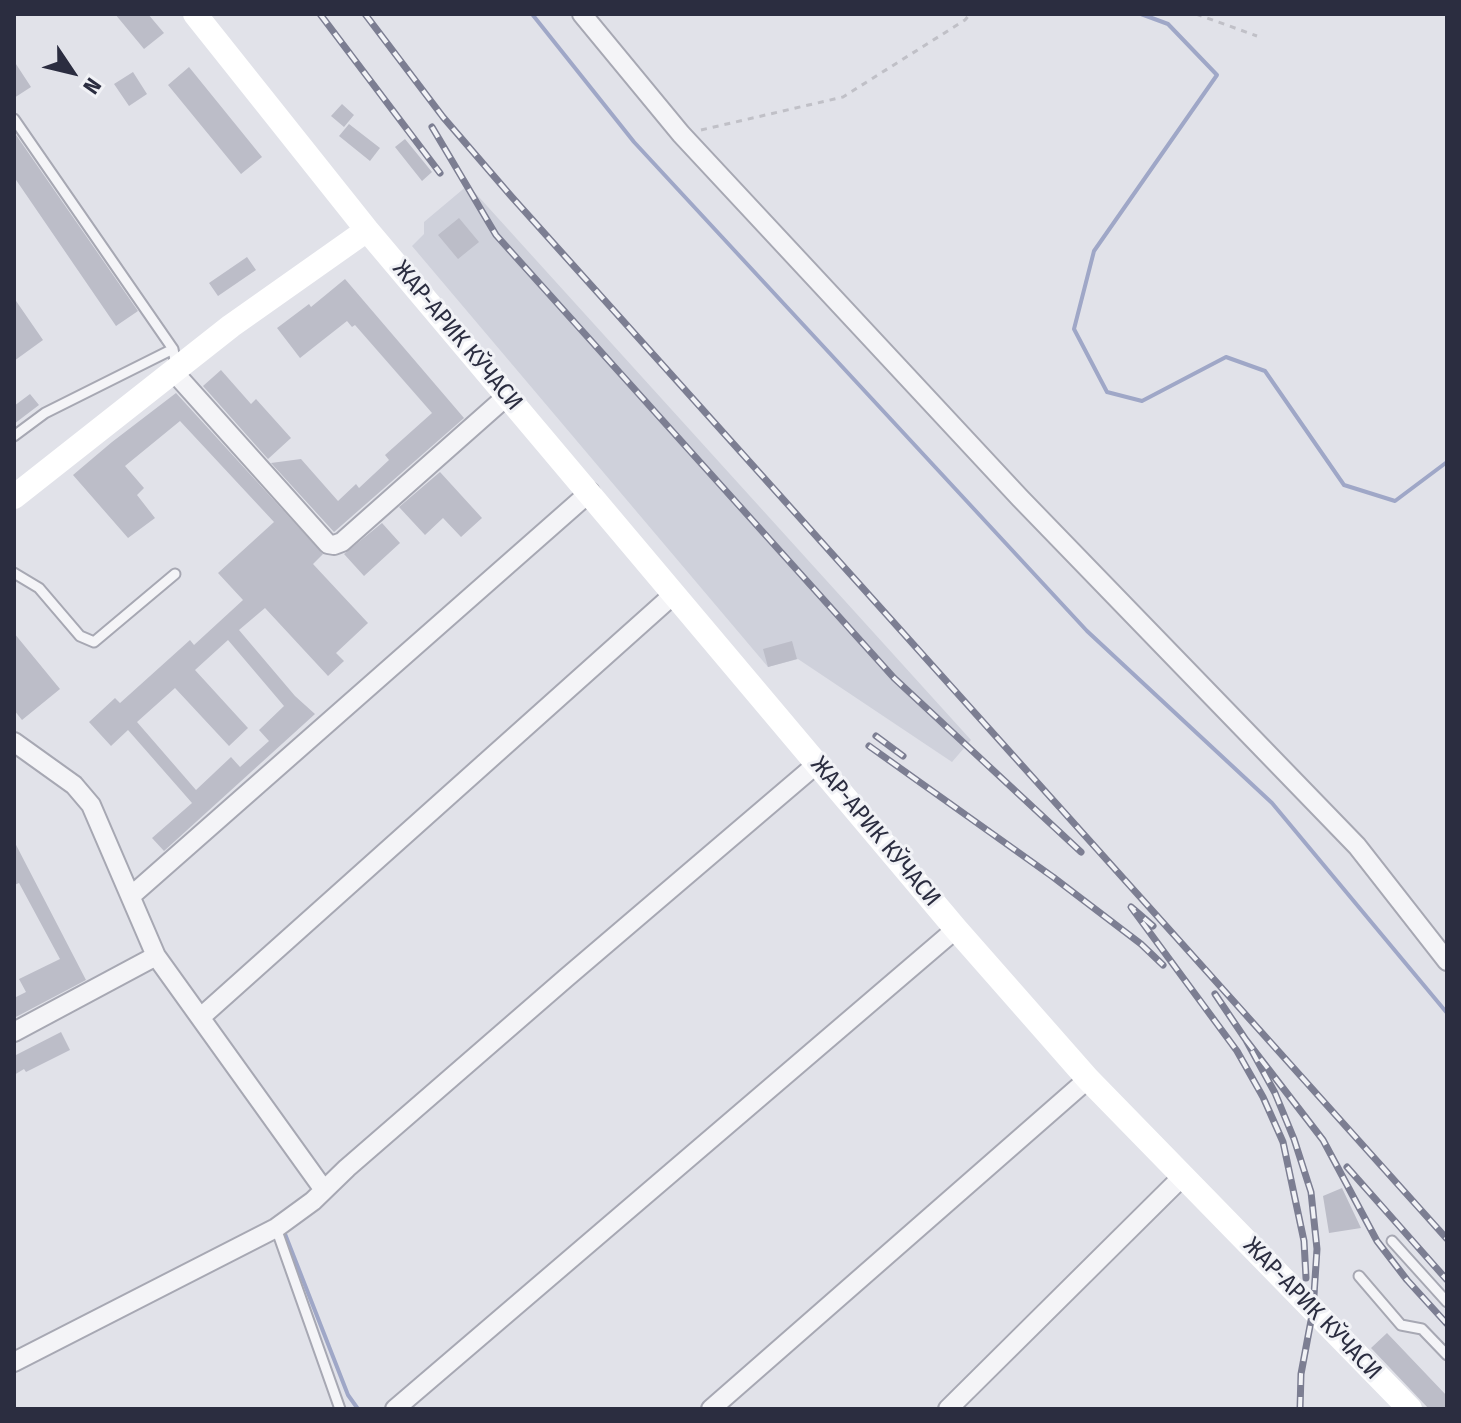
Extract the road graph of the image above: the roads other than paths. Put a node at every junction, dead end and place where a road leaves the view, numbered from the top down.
1 (195, 14) edge
2 (582, 14) edge
3 (14, 119) edge
4 (367, 230) junction
5 (174, 363) junction
6 (507, 396) junction
7 (14, 436) edge
8 (590, 492) junction
9 (14, 497) edge
10 (14, 573) edge
11 (175, 574) dead end
12 (673, 595) junction
13 (14, 742) edge
14 (818, 763) junction
15 (131, 896) junction
16 (956, 929) junction
17 (156, 956) junction
18 (1447, 961) edge
19 (201, 1017) junction
20 (14, 1032) edge
21 (1088, 1079) junction
22 (1182, 1177) junction
23 (324, 1190) junction
24 (276, 1228) junction
25 (1392, 1241) dead end
26 (1359, 1276) dead end
27 (1447, 1302) edge
28 (1447, 1355) edge
29 (14, 1362) edge
30 (340, 1409) edge
31 (395, 1409) edge
32 (711, 1409) edge
33 (948, 1409) edge
34 (1410, 1409) edge

1 - 4 main road, ЖАР-АРИК КЎЧАСИ
2 - 18 street
3 - 5 lane
4 - 5 main road
4 - 6 main road, ЖАР-АРИК КЎЧАСИ
5 - 6 street
5 - 7 lane
5 - 9 main road
6 - 8 main road, ЖАР-АРИК КЎЧАСИ
8 - 12 main road, ЖАР-АРИК КЎЧАСИ
8 - 15 street
10 - 11 lane
12 - 14 main road, ЖАР-АРИК КЎЧАСИ
12 - 19 street
13 - 15 street
14 - 16 main road, ЖАР-АРИК КЎЧАСИ
14 - 23 street
15 - 17 street
16 - 21 main road, ЖАР-АРИК КЎЧАСИ
16 - 31 street
17 - 19 street
17 - 20 street
19 - 23 street
21 - 22 main road, ЖАР-АРИК КЎЧАСИ
21 - 32 street
22 - 33 street
22 - 34 main road, ЖАР-АРИК КЎЧАСИ
23 - 24 street
24 - 29 street
24 - 30 lane
25 - 27 lane
26 - 28 lane

